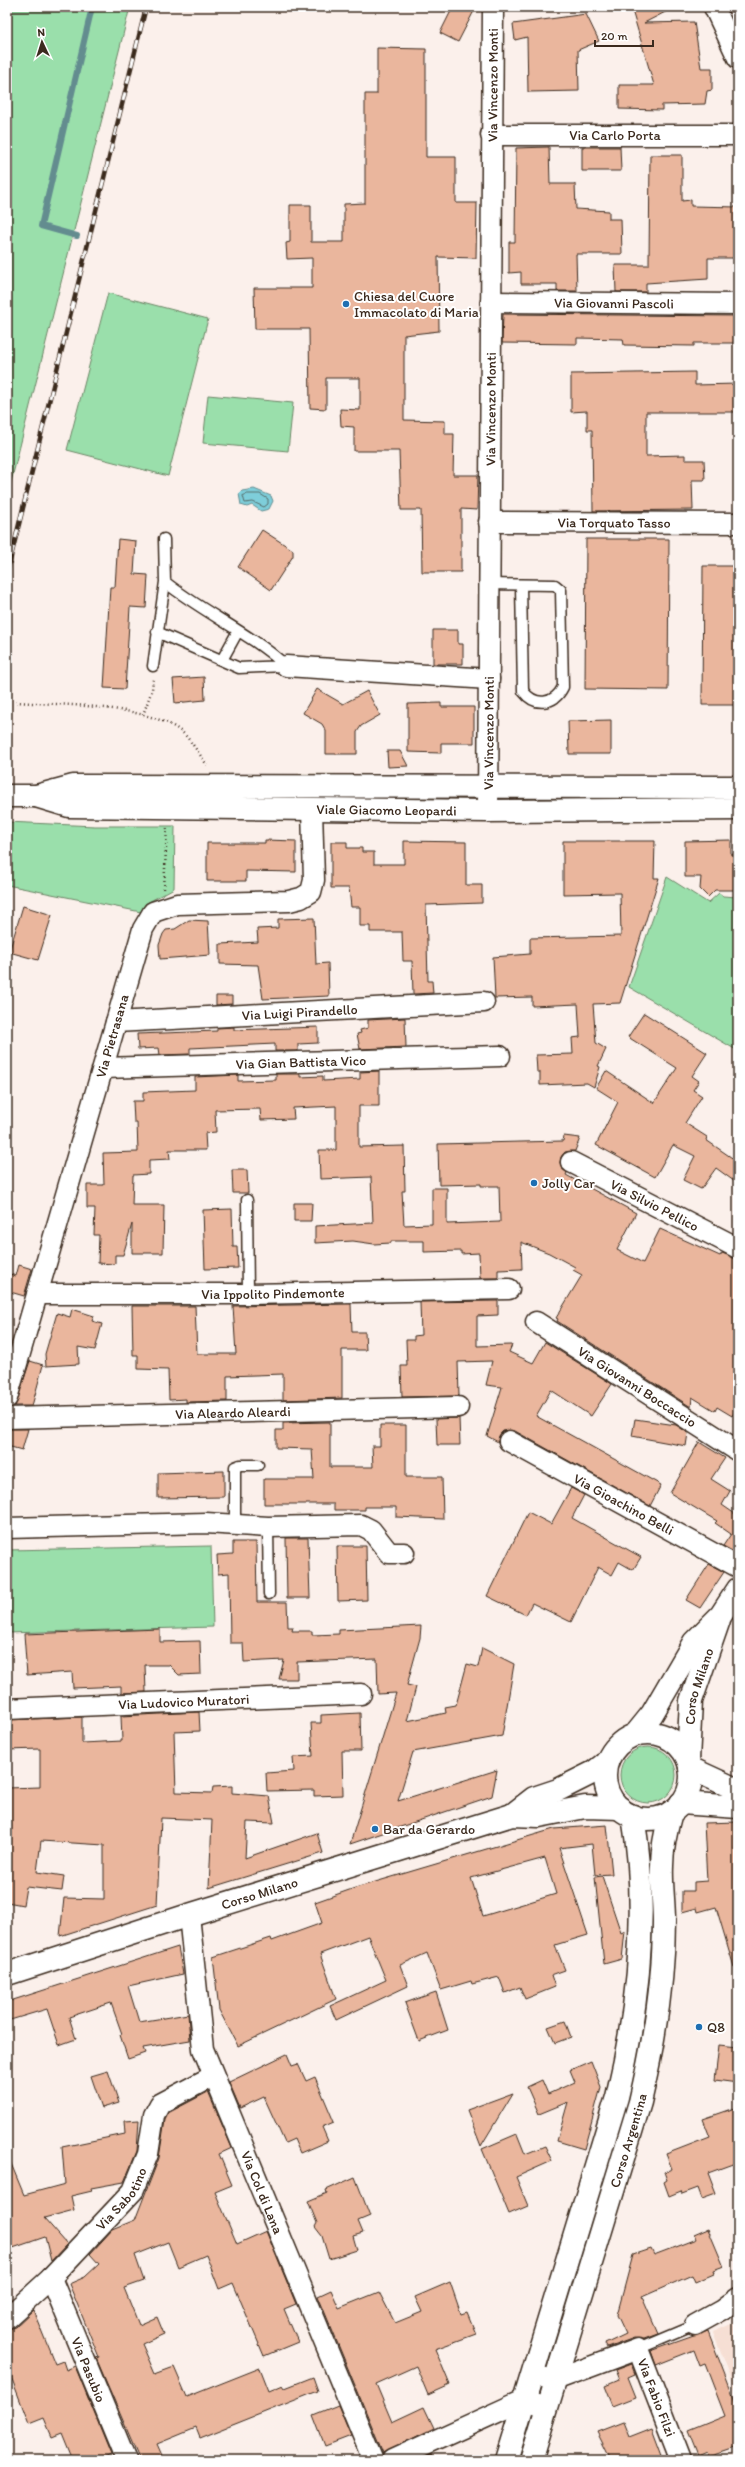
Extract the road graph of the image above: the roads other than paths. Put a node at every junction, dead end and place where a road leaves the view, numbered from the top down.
1 (493, 7) edge
2 (714, 7) edge
3 (738, 58) edge
4 (491, 135) junction
5 (738, 135) edge
6 (491, 302) junction
7 (738, 304) edge
8 (490, 522) junction
9 (738, 523) edge
10 (164, 539) dead end
11 (165, 582) junction
12 (489, 584) junction
13 (521, 585) junction
14 (238, 631) junction
15 (157, 632) junction
16 (222, 660) junction
17 (153, 666) road end
18 (286, 666) junction
19 (489, 679) junction
20 (488, 787) junction
21 (738, 787) edge
22 (7, 796) edge
23 (36, 796) junction
24 (312, 809) junction
25 (738, 810) edge
26 (488, 811) junction
27 (484, 1002) dead end
28 (116, 1022) junction
29 (500, 1056) dead end
30 (103, 1068) junction
31 (570, 1162) dead end
32 (246, 1200) dead end
33 (738, 1248) edge
34 (509, 1289) dead end
35 (37, 1294) junction
36 (248, 1294) junction
37 (536, 1322) dead end
38 (7, 1398) edge
39 (458, 1407) dead end
40 (7, 1418) edge
41 (509, 1441) dead end
42 (738, 1451) edge
43 (258, 1466) dead end
44 (235, 1524) junction
45 (268, 1527) junction
46 (7, 1528) edge
47 (404, 1553) dead end
48 (738, 1567) edge
49 (738, 1589) edge
50 (269, 1594) dead end
51 (721, 1615) junction
52 (361, 1694) dead end
53 (7, 1709) edge
54 (635, 1735) junction
55 (607, 1762) junction
56 (689, 1764) junction
57 (738, 1790) edge
58 (676, 1807) junction
59 (738, 1807) edge
60 (626, 1812) junction
61 (512, 1815) junction
62 (189, 1915) junction
63 (7, 1974) edge
64 (214, 2076) junction
65 (51, 2278) junction
66 (738, 2298) edge
67 (7, 2318) edge
68 (695, 2325) joint
69 (638, 2349) junction
70 (532, 2375) junction
71 (555, 2380) junction
72 (524, 2400) junction
73 (547, 2407) junction
74 (126, 2460) edge
75 (373, 2460) edge
76 (392, 2460) edge
77 (506, 2460) edge
78 (531, 2460) edge
79 (682, 2460) edge

1 - 4 street, Via Vincenzo Monti
2 - 3 street
4 - 5 street, Via Carlo Porta
4 - 6 street, Via Vincenzo Monti
6 - 7 street, Via Giovanni Pascoli
6 - 8 street, Via Vincenzo Monti
8 - 9 street, Via Torquato Tasso
8 - 12 street, Via Vincenzo Monti
10 - 11 lane
11 - 14 lane
11 - 15 lane
12 - 13 lane
12 - 19 street, Via Vincenzo Monti
13 - 13 lane
14 - 16 lane
14 - 18 lane
15 - 16 lane
15 - 17 lane
16 - 18 lane
18 - 19 street
19 - 20 street, Via Vincenzo Monti
20 - 21 main road, Viale Giacomo Leopardi
20 - 23 main road, Viale Giacomo Leopardi
20 - 26 street, Via Vincenzo Monti
22 - 23 main road, Viale Giacomo Leopardi
23 - 24 main road, Viale Giacomo Leopardi
24 - 26 main road, Viale Giacomo Leopardi
24 - 28 street, Via Pietrasana
25 - 26 main road, Viale Giacomo Leopardi
27 - 28 street, Via Luigi Pirandello
28 - 30 street, Via Pietrasana
29 - 30 street, Via Gian Battista Vico
30 - 35 street, Via Pietrasana
31 - 33 street, Via Silvio Pellico
32 - 36 lane
34 - 36 street, Via Ippolito Pindemonte
35 - 36 street, Via Ippolito Pindemonte
35 - 38 street, Via Pietrasana
37 - 42 street, Via Giovanni Boccaccio
39 - 40 street, Via Aleardo Aleardi
41 - 48 street, Via Gioachino Belli
43 - 44 lane
44 - 45 street
44 - 46 street
45 - 47 street
45 - 50 lane
49 - 51 main road, Corso Milano
51 - 54 main road, Corso Milano
51 - 56 main road, Corso Milano
52 - 53 street, Via Ludovico Muratori
54 - 55 main road, Corso Argentina
54 - 56 main road, Corso Argentina
55 - 60 main road, Corso Argentina
55 - 61 main road, Corso Milano
56 - 57 main road
56 - 58 main road, Corso Argentina
58 - 59 main road
58 - 60 main road
58 - 71 main road, Corso Argentina
60 - 61 main road, Corso Milano
60 - 70 main road, Corso Argentina
61 - 62 main road, Corso Milano
62 - 63 main road, Corso Milano
62 - 64 street, Via Col di Lana
64 - 65 street, Via Sabotino
64 - 75 street, Via Col di Lana
65 - 67 street, Via Sabotino
65 - 74 street, Via Pasubio
66 - 68 street
68 - 69 lane
69 - 71 street, Via Fabio Filzi
69 - 79 street, Via Fabio Filzi
70 - 71 street
70 - 72 main road, Corso Argentina
71 - 73 main road, Corso Argentina
72 - 73 street
72 - 76 street
72 - 77 main road, Corso Argentina
73 - 78 main road, Corso Argentina

